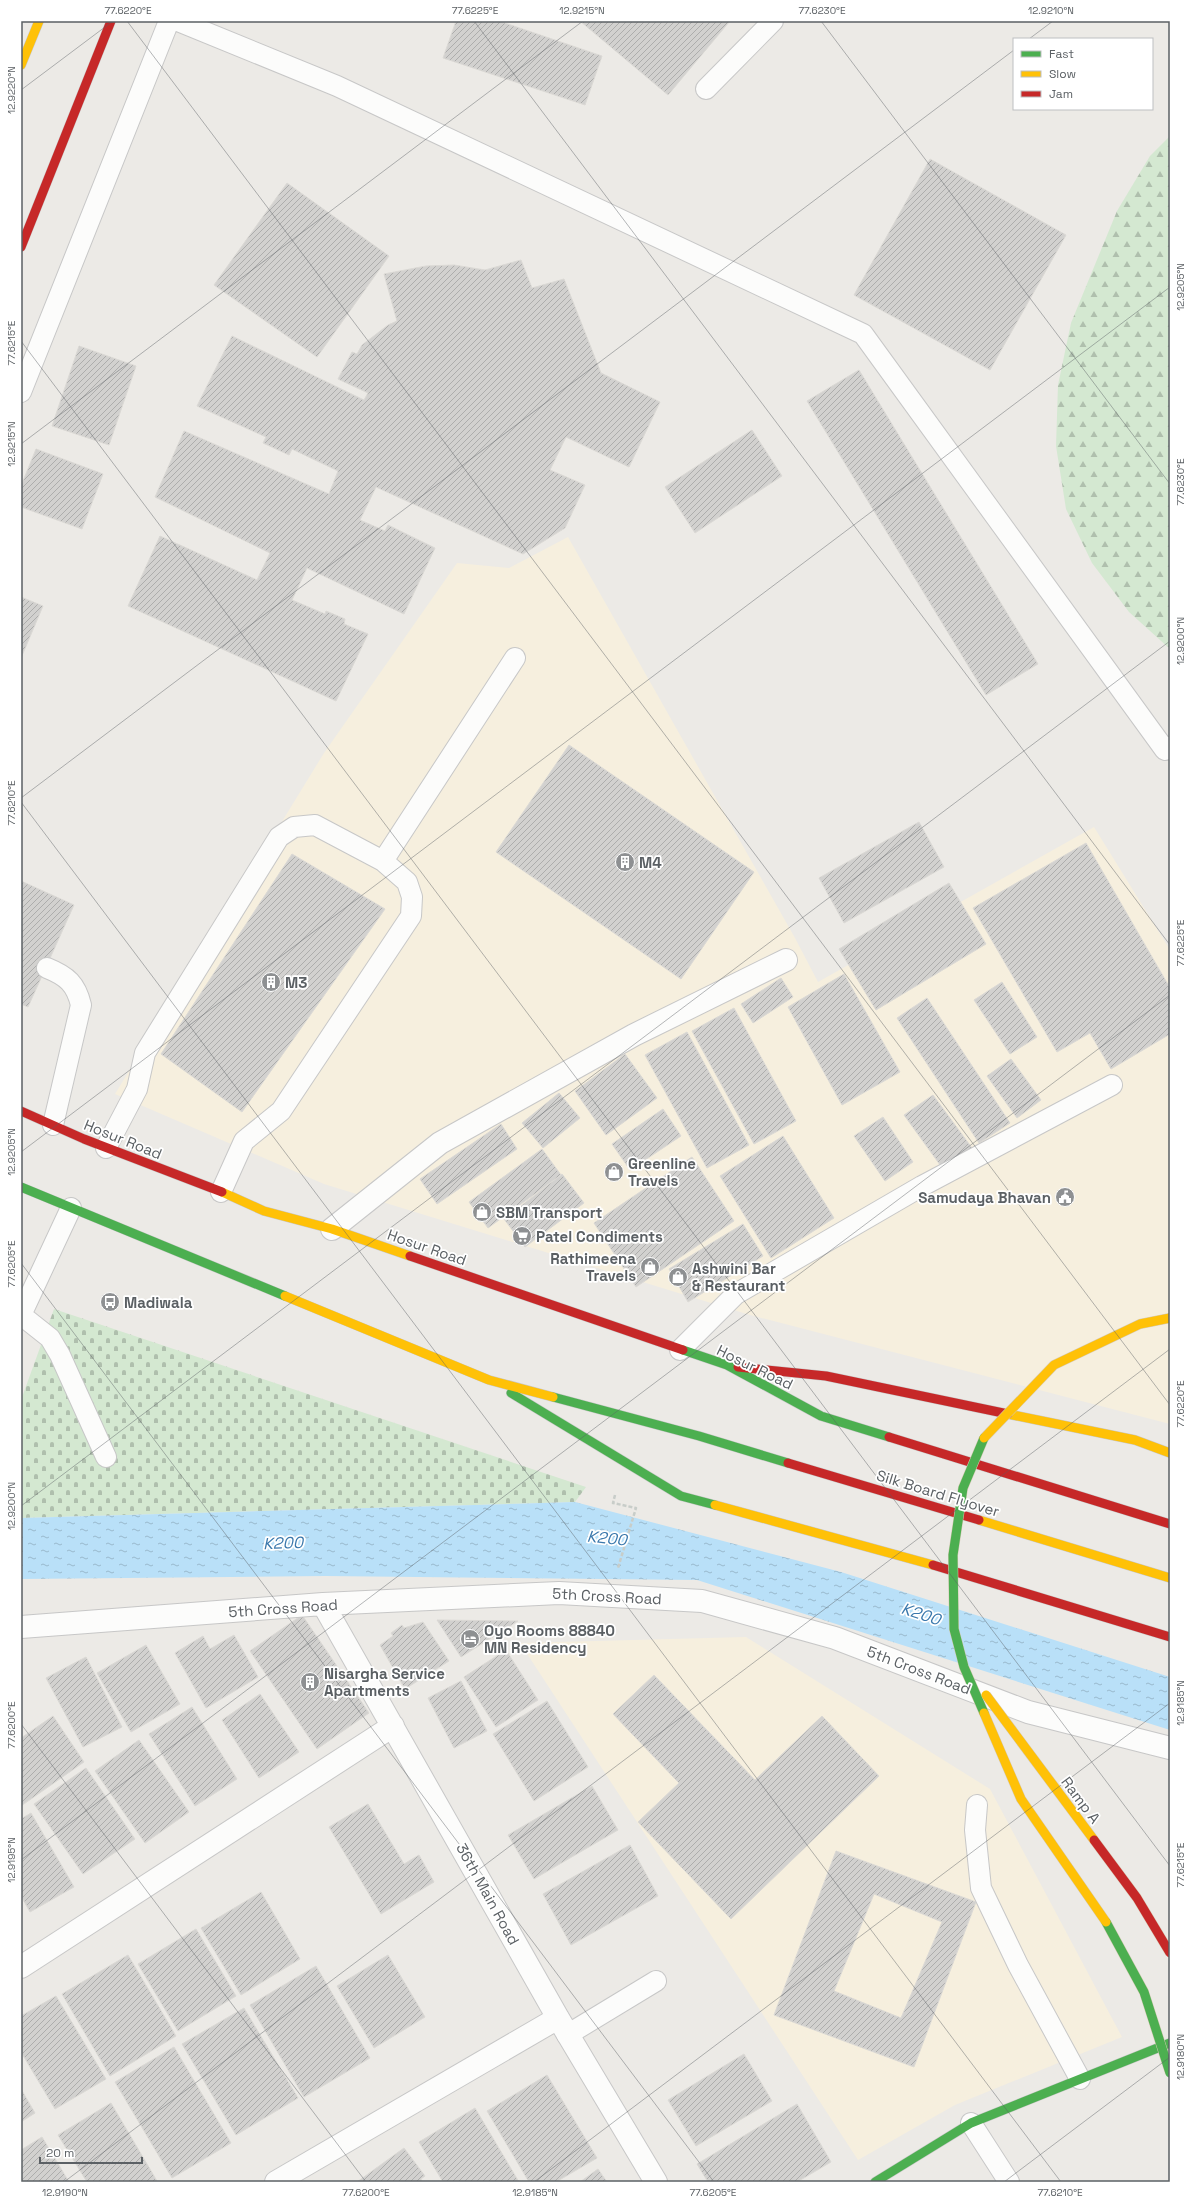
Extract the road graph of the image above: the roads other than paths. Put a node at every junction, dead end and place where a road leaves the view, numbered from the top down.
1 (39, 21) edge
2 (112, 21) edge
3 (169, 21) edge
4 (178, 21) edge
5 (773, 21) edge
6 (21, 65) edge
7 (706, 89) dead end
8 (21, 247) edge
9 (21, 392) edge
10 (515, 658) dead end
11 (1170, 747) edge
12 (383, 861) junction
13 (786, 960) dead end
14 (47, 968) dead end
15 (1112, 1085) dead end
16 (21, 1111) edge
17 (53, 1125) junction
18 (106, 1148) junction
19 (21, 1187) edge
20 (221, 1192) junction
21 (71, 1208) junction
22 (332, 1229) junction
23 (21, 1315) edge
24 (1170, 1318) edge
25 (680, 1350) junction
26 (727, 1365) junction
27 (489, 1380) junction
28 (1170, 1453) edge
29 (106, 1457) dead end
30 (1170, 1524) edge
31 (1170, 1578) edge
32 (323, 1604) junction
33 (21, 1627) edge
34 (1170, 1637) edge
35 (964, 1667) junction
36 (393, 1726) junction
37 (1170, 1748) edge
38 (977, 1805) dead end
39 (1170, 1953) edge
40 (21, 1967) edge
41 (656, 1981) dead end
42 (562, 2027) junction
43 (1170, 2043) edge
44 (1170, 2073) edge
45 (1080, 2079) junction
46 (971, 2123) junction
47 (276, 2182) edge
48 (656, 2182) edge
49 (875, 2182) edge
50 (1009, 2182) edge

1 - 6 main road
2 - 8 main road
3 - 9 lane
4 - 11 lane
5 - 7 lane
10 - 12 lane
12 - 18 lane
12 - 20 lane
13 - 22 street
14 - 17 lane
15 - 25 lane
16 - 17 main road, Hosur Road
17 - 18 main road, Hosur Road
18 - 20 main road, Hosur Road
19 - 21 main road
20 - 22 main road, Hosur Road
21 - 23 lane
21 - 27 main road
22 - 25 main road, Hosur Road
23 - 29 lane
24 - 35 main road, bridge
25 - 26 main road, Hosur Road
26 - 28 main road
26 - 30 main road, Hosur Road
27 - 31 main road, Silk Board Flyover
27 - 34 main road
32 - 33 street, 5th Cross Road
32 - 36 street, 36th Main Road
32 - 37 street, 5th Cross Road
35 - 39 main road, Ramp A, bridge
35 - 44 main road, bridge
36 - 40 street
36 - 42 street, 36th Main Road
38 - 45 lane
41 - 42 lane
42 - 47 street
42 - 48 street, 36th Main Road
43 - 45 main road
45 - 46 main road
46 - 49 main road
46 - 50 lane

